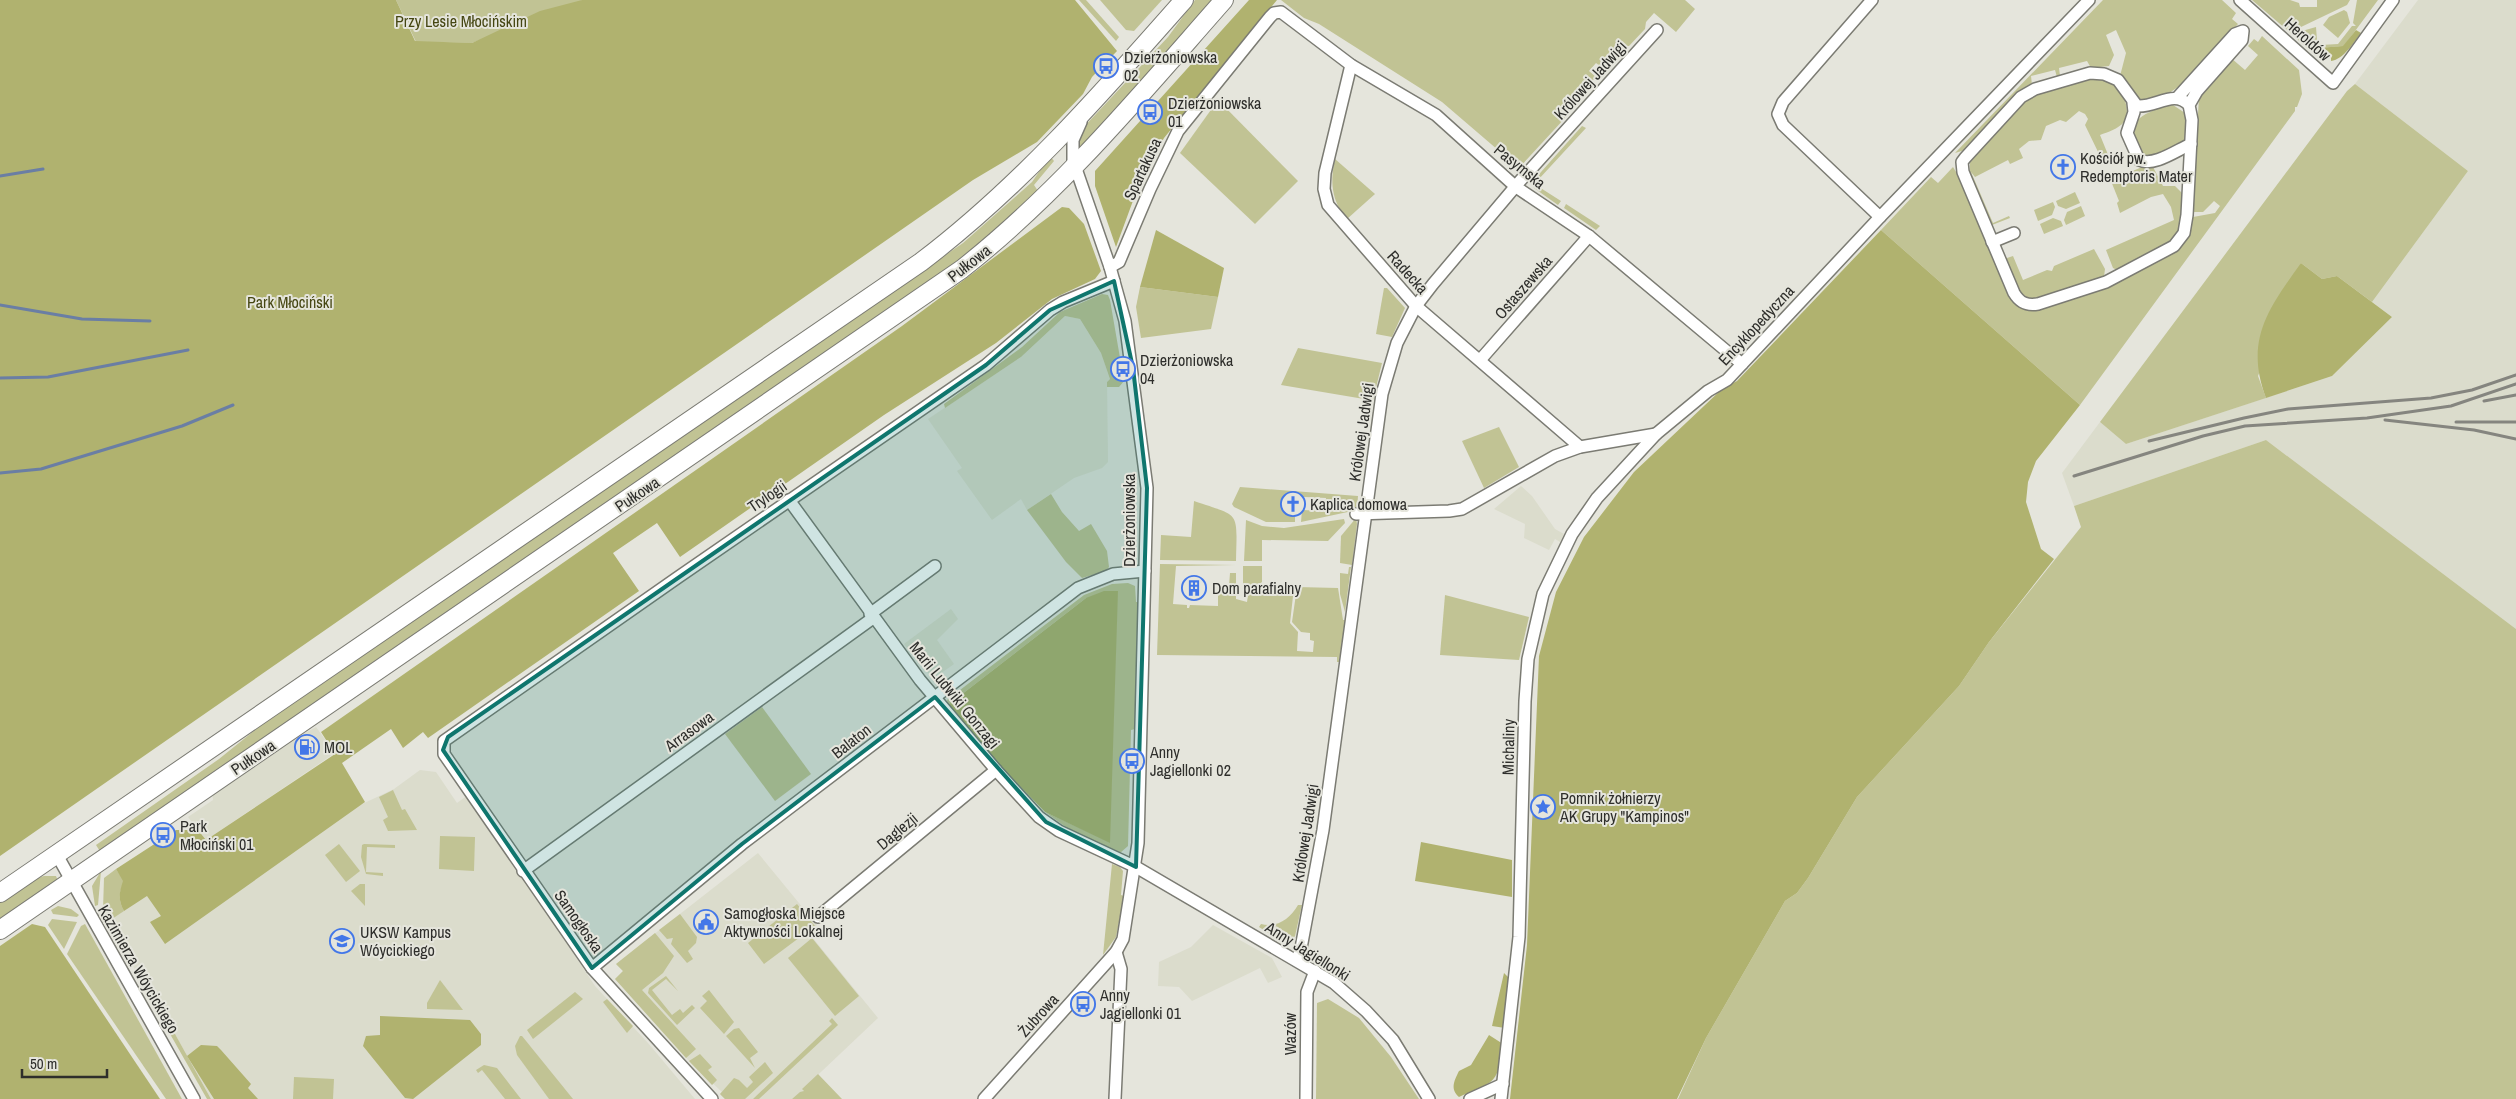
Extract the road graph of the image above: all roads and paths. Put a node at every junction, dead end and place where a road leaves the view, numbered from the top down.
1 (1184, 0) edge
2 (1224, 0) edge
3 (1872, 0) edge
4 (2090, 0) edge
5 (2240, 0) edge
6 (2393, 0) edge
7 (1270, 17) joint
8 (1658, 30) dead end
9 (1352, 65) junction
10 (2194, 88) junction
11 (2177, 98) junction
12 (1093, 100) junction
13 (2133, 103) junction
14 (2189, 105) junction
15 (2191, 144) junction
16 (1945, 150) junction
17 (1962, 162) junction
18 (1075, 168) junction
19 (1516, 187) junction
20 (1880, 217) junction
21 (2014, 233) dead end
22 (1589, 236) junction
23 (1992, 242) junction
24 (1110, 268) junction
25 (1114, 281) junction
26 (1416, 306) junction
27 (1481, 359) junction
28 (1742, 364) junction
29 (1656, 434) junction
30 (1580, 447) junction
31 (790, 500) junction
32 (1366, 513) junction
33 (935, 566) dead end
34 (1146, 572) junction
35 (872, 616) junction
36 (935, 697) junction
37 (443, 745) joint
38 (996, 770) junction
39 (56, 855) junction
40 (1136, 867) junction
41 (523, 871) junction
42 (72, 882) junction
43 (0, 893) edge
44 (818, 917) dead end
45 (0, 930) edge
46 (1116, 952) junction
47 (1296, 960) junction
48 (592, 968) junction
49 (1315, 971) junction
50 (1503, 1084) junction
51 (194, 1099) edge
52 (712, 1099) edge
53 (984, 1099) edge
54 (1115, 1099) edge
55 (1306, 1099) edge
56 (1429, 1099) edge
57 (1470, 1099) edge
58 (1500, 1099) edge

1 - 12 highway, Pułkowa
2 - 18 highway, Pułkowa
3 - 20 street
4 - 16 street, Encyklopedyczna
5 - 6 street, Heroldów
7 - 9 street, Pasymska
7 - 24 street, Spartakusa
8 - 19 street, Królowej Jadwigi
9 - 19 street, Pasymska
9 - 26 street, Radecka
10 - 10 street
10 - 11 street
10 - 14 street
11 - 13 street
11 - 14 street
12 - 18 street, Dzierżoniowska
12 - 39 highway, Pułkowa
13 - 15 street
13 - 17 street
14 - 15 street
15 - 23 street
16 - 17 street
16 - 20 street, Encyklopedyczna
17 - 23 street
18 - 24 street, Dzierżoniowska
18 - 42 highway, Pułkowa
19 - 22 street, Pasymska
19 - 26 street, Królowej Jadwigi
20 - 28 street, Encyklopedyczna
21 - 23 street
22 - 27 street, Ostaszewska
22 - 28 street, Pasymska
24 - 25 street, Dzierżoniowska
25 - 31 street, Trylogii
25 - 34 street, Dzierżoniowska
26 - 27 street, Radecka
26 - 32 street, Królowej Jadwigi
27 - 30 street, Radecka
28 - 29 street, Encyklopedyczna
29 - 30 street
29 - 50 street, Michaliny
30 - 32 street
31 - 35 street, Marii Ludwiki Gonzagi
31 - 37 street, Trylogii
32 - 47 street, Królowej Jadwigi
33 - 35 street, Arrasowa
34 - 36 street, Balaton
34 - 40 street, Dzierżoniowska
35 - 36 street, Marii Ludwiki Gonzagi
35 - 41 street, Arrasowa
36 - 38 street, Marii Ludwiki Gonzagi
36 - 48 street, Balaton
37 - 41 street, Samogłoska
38 - 40 street, Marii Ludwiki Gonzagi
38 - 44 street, Daglezji
39 - 42 street, Kazimierza Wóycickiego
39 - 43 highway, Pułkowa
40 - 46 street, Dzierżoniowska
40 - 47 street, Anny Jagiellonki
41 - 48 street, Samogłoska
42 - 45 highway, Pułkowa
42 - 51 street, Kazimierza Wóycickiego
46 - 53 street, Żubrowa
46 - 54 street
47 - 49 street, Anny Jagiellonki
48 - 52 street, Samogłoska
49 - 55 street, Wazów
49 - 56 street, Anny Jagiellonki
50 - 57 street
50 - 58 street, Michaliny

